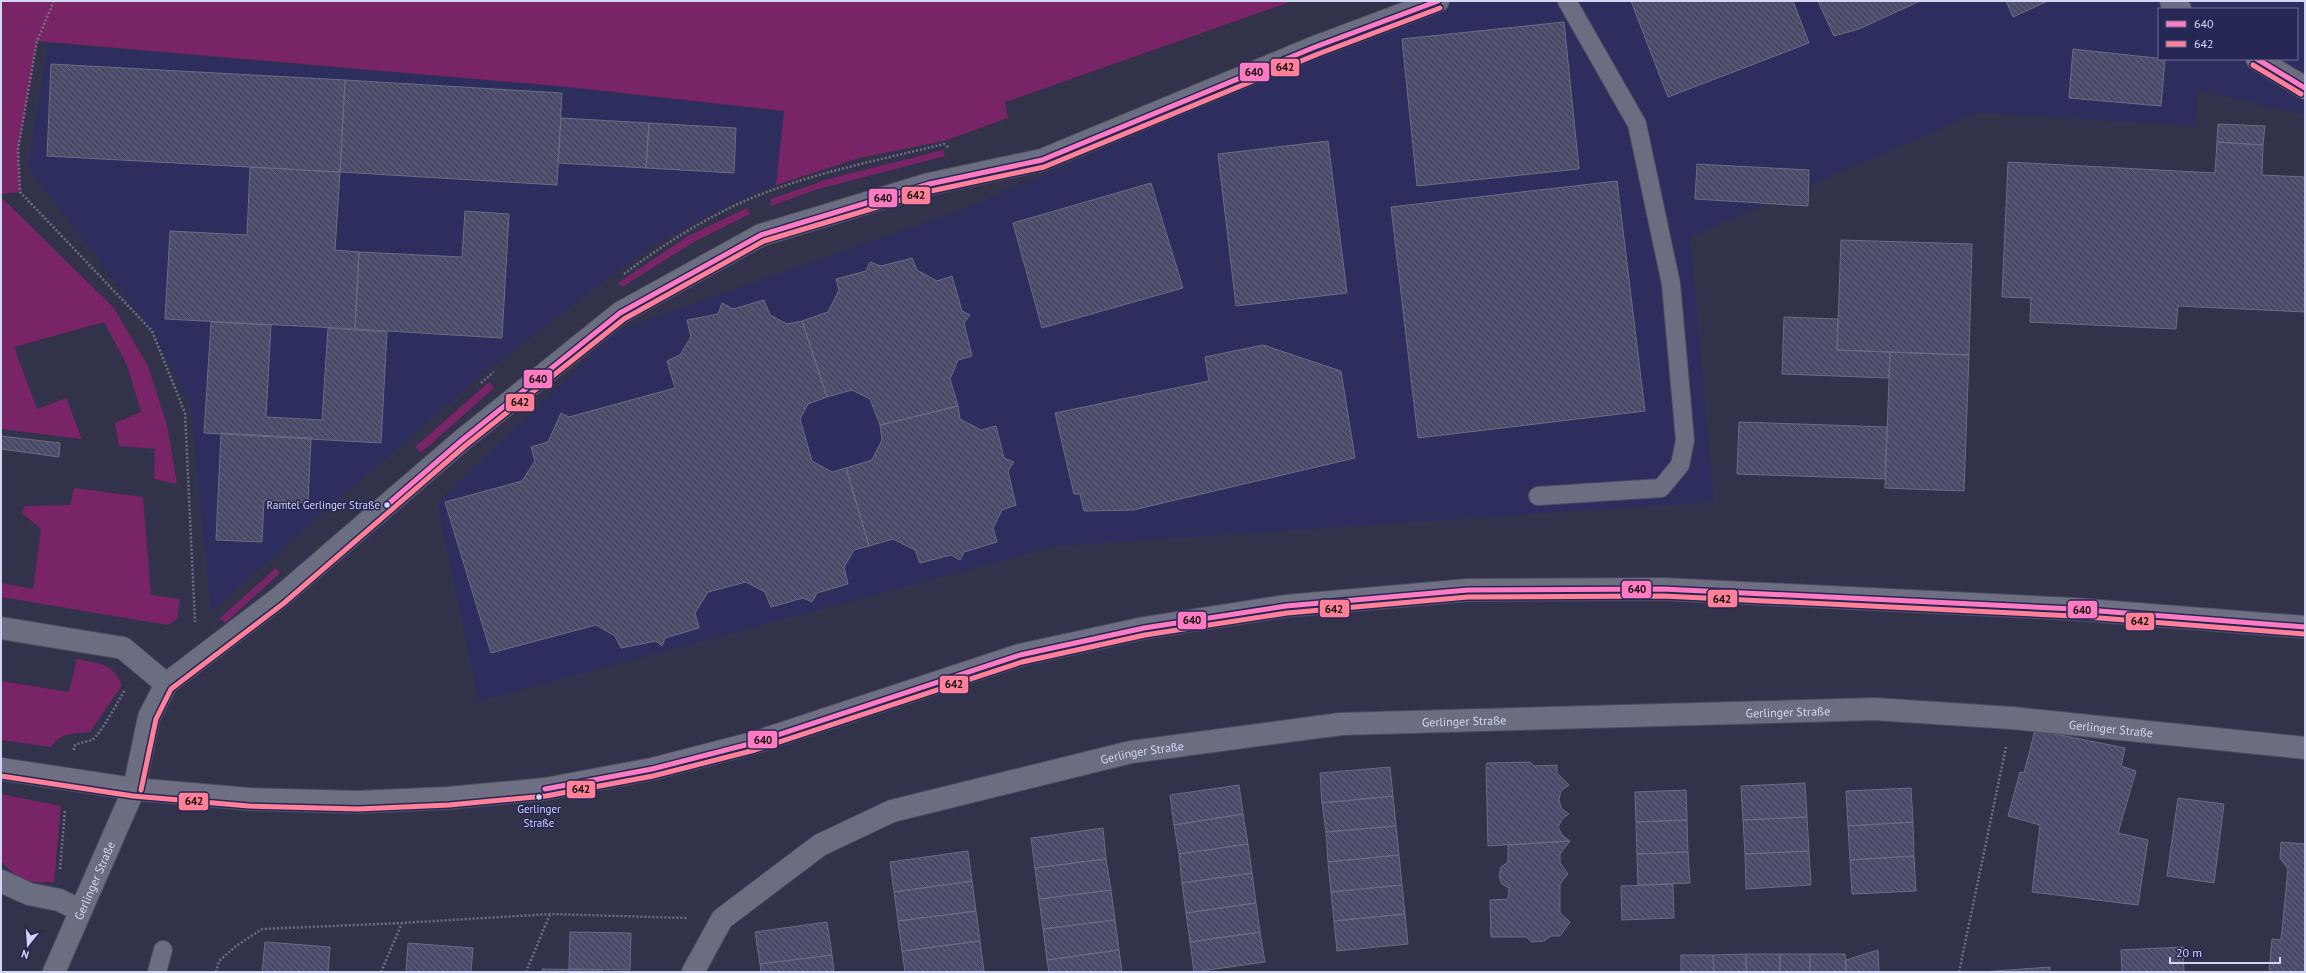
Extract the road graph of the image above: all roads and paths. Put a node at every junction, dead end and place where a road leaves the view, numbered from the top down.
1 (54, 1) edge
2 (1438, 1) edge
3 (1567, 1) edge
4 (2171, 1) edge
5 (2179, 8) edge
6 (2259, 60) edge
7 (2305, 88) edge
8 (1538, 496) dead end
9 (2305, 627) edge
10 (1, 628) edge
11 (198, 661) junction
12 (166, 684) junction
13 (2012, 718) junction
14 (2305, 748) edge
15 (1, 770) edge
16 (134, 789) junction
17 (1, 881) edge
18 (80, 910) junction
19 (550, 914) junction
20 (722, 919) junction
21 (402, 923) junction
22 (163, 950) dead end
23 (54, 972) edge
24 (157, 972) edge
25 (216, 972) edge
26 (381, 972) edge
27 (526, 972) edge
28 (694, 972) edge
29 (1959, 972) edge

1 - 11 path
2 - 11 street
3 - 8 lane
4 - 5 street
6 - 7 street
9 - 16 main road
10 - 12 street
11 - 12 street
12 - 16 street, Gerlinger Straße
13 - 14 street, Gerlinger Straße
13 - 20 street, Gerlinger Straße
13 - 29 path
15 - 16 main road
16 - 18 street, Gerlinger Straße
17 - 18 street
18 - 23 street, Gerlinger Straße
19 - 20 path
19 - 21 path
19 - 27 path
20 - 28 street, Gerlinger Straße
21 - 25 path
21 - 26 path
22 - 24 lane

